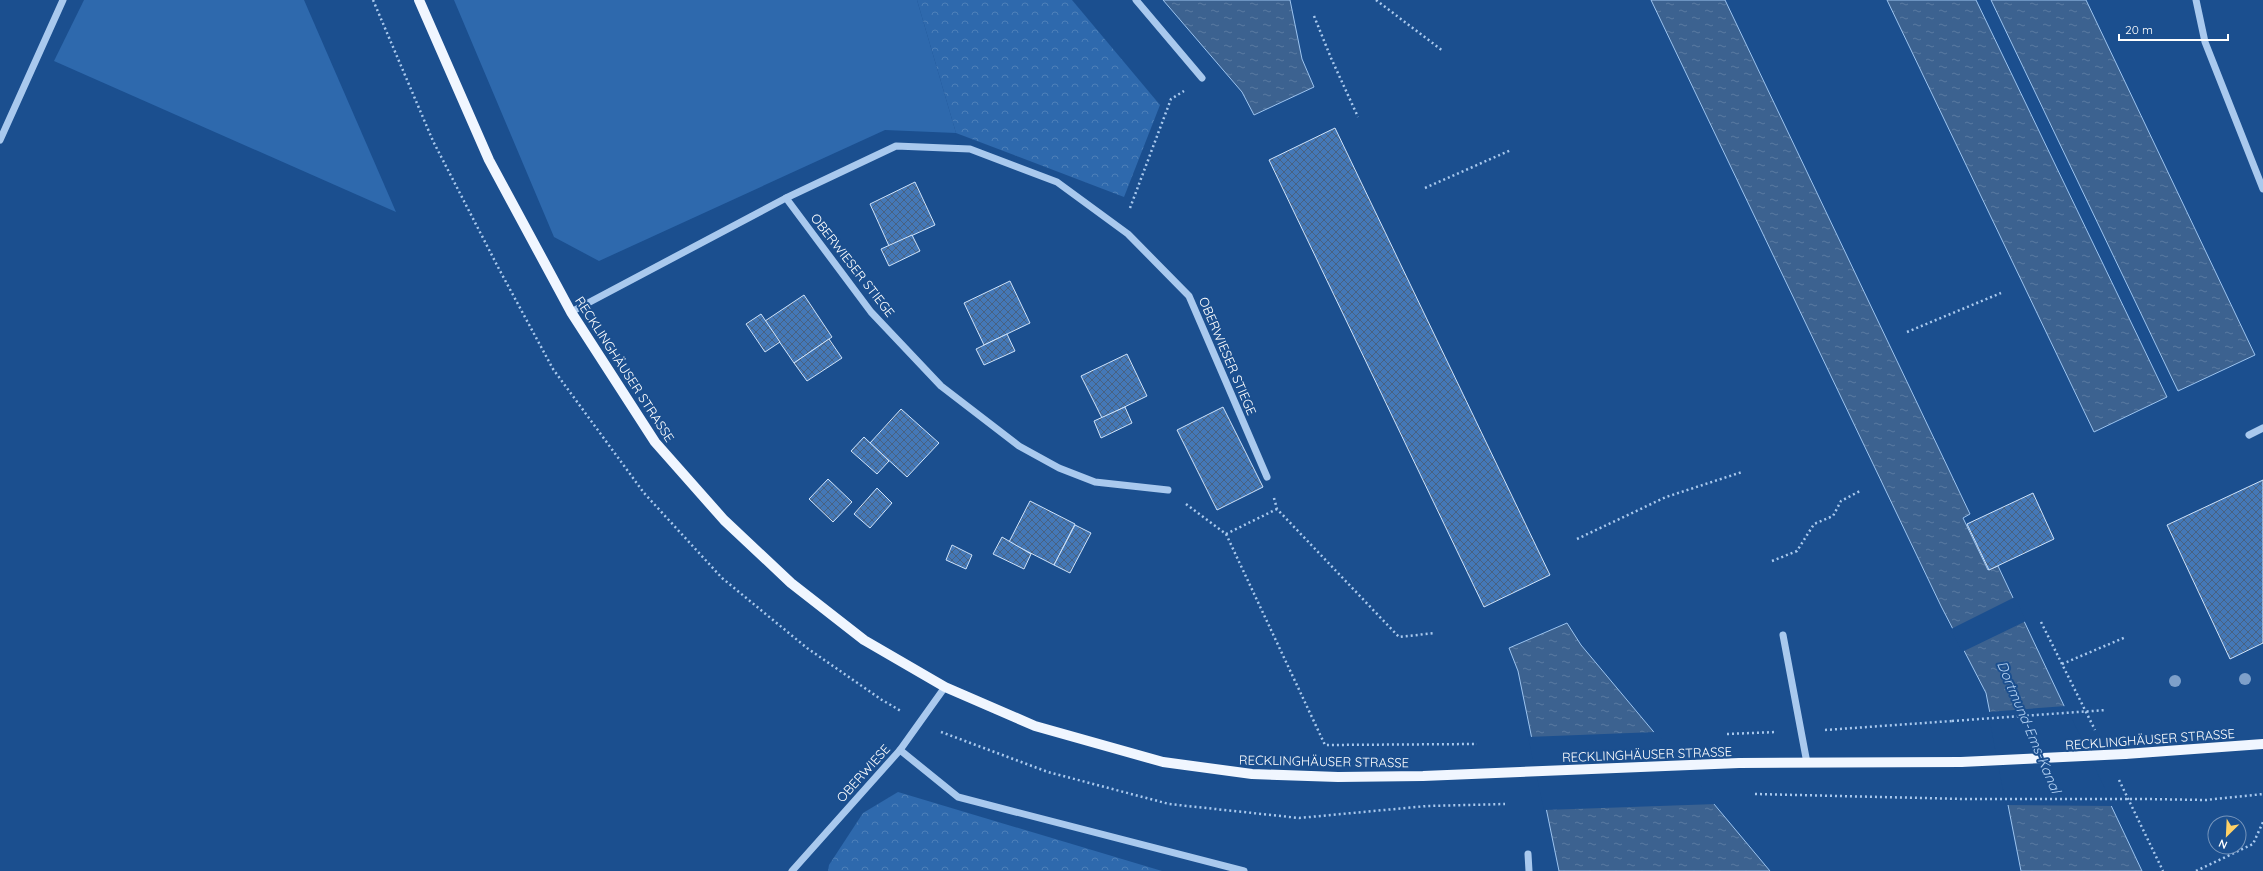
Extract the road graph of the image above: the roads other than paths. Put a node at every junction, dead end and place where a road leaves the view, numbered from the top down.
1 (63, 0) edge
2 (419, 0) edge
3 (1136, 0) edge
4 (2196, 0) edge
5 (1202, 78) dead end
6 (0, 140) edge
7 (2263, 188) edge
8 (786, 198) junction
9 (571, 312) junction
10 (2263, 428) edge
11 (2249, 435) dead end
12 (1268, 476) road end
13 (1168, 490) road end
14 (1783, 635) dead end
15 (945, 687) junction
16 (2263, 744) edge
17 (900, 750) junction
18 (1807, 763) junction
19 (1528, 854) dead end
20 (792, 871) edge
21 (1244, 871) edge
22 (1529, 871) edge

1 - 6 lane
2 - 9 main road, RECKLINGHÄUSER STRASSE
3 - 5 lane
4 - 7 lane
8 - 9 lane, OBERWIESER STIEGE
8 - 12 lane, OBERWIESER STIEGE
8 - 13 lane, OBERWIESER STIEGE
9 - 15 main road, RECKLINGHÄUSER STRASSE
10 - 11 lane
14 - 18 lane
15 - 17 lane, OBERWIESE
15 - 18 main road, RECKLINGHÄUSER STRASSE
16 - 18 main road, RECKLINGHÄUSER STRASSE, bridge
17 - 20 lane, OBERWIESE
17 - 21 lane
19 - 22 lane

